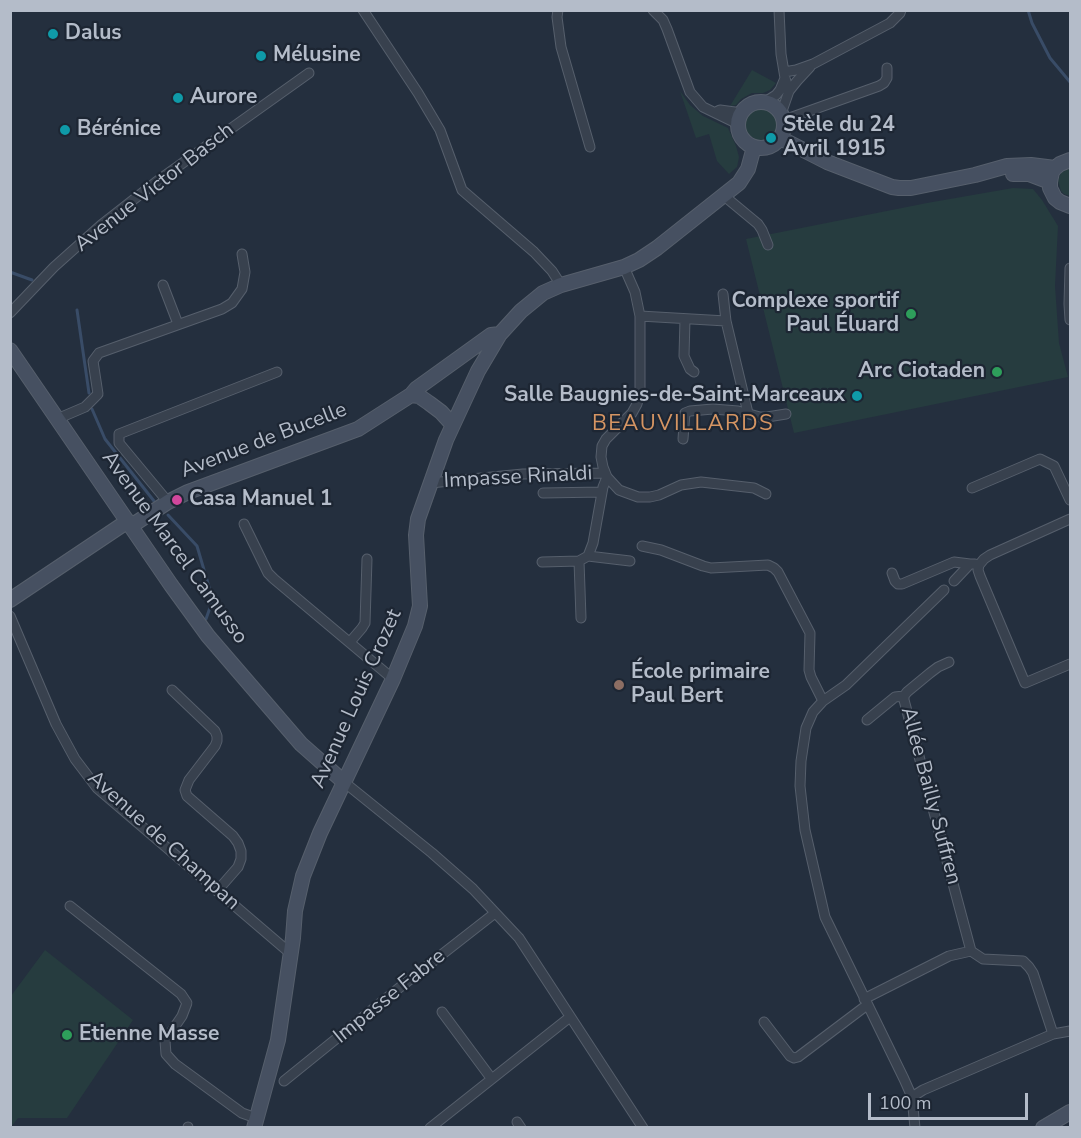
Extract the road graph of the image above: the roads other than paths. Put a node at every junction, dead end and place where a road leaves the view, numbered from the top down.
1 (363, 10) edge
2 (558, 10) edge
3 (653, 10) edge
4 (779, 10) edge
5 (901, 10) edge
6 (813, 63) junction
7 (887, 68) dead end
8 (309, 74) dead end
9 (785, 75) junction
10 (789, 91) junction
11 (765, 102) junction
12 (782, 117) junction
13 (740, 118) junction
14 (780, 138) junction
15 (590, 147) dead end
16 (754, 147) junction
17 (1071, 160) edge
18 (1055, 168) junction
19 (975, 175) junction
20 (1050, 182) junction
21 (723, 195) junction
22 (1069, 209) edge
23 (768, 245) dead end
24 (242, 254) dead end
25 (624, 267) junction
26 (1071, 268) edge
27 (164, 285) dead end
28 (561, 285) junction
29 (723, 294) dead end
30 (10, 313) edge
31 (640, 316) junction
32 (685, 319) junction
33 (726, 321) junction
34 (1071, 321) edge
35 (178, 324) junction
36 (500, 334) junction
37 (10, 350) edge
38 (277, 372) dead end
39 (694, 372) dead end
40 (411, 395) junction
41 (748, 413) junction
42 (786, 414) dead end
43 (57, 419) junction
44 (452, 424) junction
45 (683, 439) dead end
46 (606, 475) junction
47 (430, 483) junction
48 (972, 488) dead end
49 (602, 492) junction
50 (543, 493) dead end
51 (766, 494) dead end
52 (1071, 500) edge
53 (168, 502) junction
54 (1071, 519) edge
55 (129, 524) junction
56 (244, 524) dead end
57 (642, 546) dead end
58 (583, 558) junction
59 (367, 560) dead end
60 (630, 561) dead end
61 (542, 562) dead end
62 (975, 564) junction
63 (892, 573) dead end
64 (954, 581) dead end
65 (944, 590) dead end
66 (10, 600) edge
67 (10, 616) edge
68 (581, 618) dead end
69 (350, 642) junction
70 (949, 662) dead end
71 (1071, 664) edge
72 (393, 679) junction
73 (172, 690) dead end
74 (904, 696) junction
75 (823, 701) junction
76 (867, 720) dead end
77 (344, 782) junction
78 (217, 891) junction
79 (70, 906) dead end
80 (495, 913) junction
81 (971, 951) junction
82 (290, 953) junction
83 (866, 1002) junction
84 (442, 1012) dead end
85 (570, 1017) junction
86 (764, 1022) dead end
87 (1071, 1031) edge
88 (1053, 1034) junction
89 (491, 1078) junction
90 (284, 1081) dead end
91 (912, 1096) junction
92 (1071, 1112) edge
93 (255, 1123) edge
94 (430, 1128) edge
95 (643, 1128) edge
96 (915, 1128) edge
97 (1043, 1128) edge

1 - 28 street
2 - 15 street
3 - 13 street
4 - 9 street
5 - 6 street
6 - 9 street
6 - 10 street
7 - 12 street
8 - 30 street, Avenue Victor Basch
9 - 10 street
9 - 11 street
10 - 12 street
11 - 12 street
11 - 13 street
12 - 14 street
13 - 16 street
14 - 16 street
14 - 19 street
16 - 21 street, Avenue Louis Crozet
17 - 18 street
18 - 19 street
18 - 20 street
19 - 20 street
20 - 22 street
21 - 23 street
21 - 25 street, Avenue Louis Crozet
24 - 35 street
25 - 28 street, Avenue Louis Crozet
25 - 31 street
26 - 34 street
27 - 35 street
28 - 36 street, Avenue Louis Crozet
29 - 33 street
31 - 32 street
31 - 46 street
32 - 33 street
32 - 39 street
33 - 41 street
35 - 43 street
36 - 40 street, Avenue de Bucelle
36 - 44 street, Avenue Louis Crozet
37 - 43 street, Avenue Marcel Camusso
38 - 53 street
40 - 44 street
40 - 53 street, Avenue de Bucelle
41 - 42 street
41 - 45 street
43 - 55 street, Avenue Marcel Camusso
44 - 47 street, Avenue Louis Crozet
46 - 47 street, Impasse Rinaldi
46 - 49 street
46 - 51 street
47 - 72 street, Avenue Louis Crozet
48 - 52 street
49 - 50 street
49 - 58 street
53 - 55 street, Avenue de Bucelle
54 - 62 street
55 - 66 street, Avenue de Bucelle
55 - 77 street, Avenue Marcel Camusso
56 - 69 street
57 - 75 street
58 - 60 street
58 - 61 street
58 - 68 street
59 - 69 street
62 - 63 street
62 - 64 street
62 - 71 street
65 - 75 street
67 - 78 street, Avenue de Champan
69 - 72 street
70 - 74 street, Allée Bailly Suffren
72 - 77 street, Avenue Louis Crozet
73 - 78 street
74 - 76 street
74 - 81 street, Allée Bailly Suffren
75 - 83 street
77 - 80 street
77 - 82 street, Avenue Louis Crozet
78 - 82 street, Avenue de Champan
79 - 93 street
80 - 85 street
80 - 90 street, Impasse Fabre
81 - 83 street
81 - 88 street
82 - 93 street, Avenue Louis Crozet
83 - 86 street
83 - 91 street
84 - 89 street
85 - 89 street
85 - 95 street
87 - 88 street
88 - 91 street
89 - 94 street
91 - 96 street
92 - 97 street

